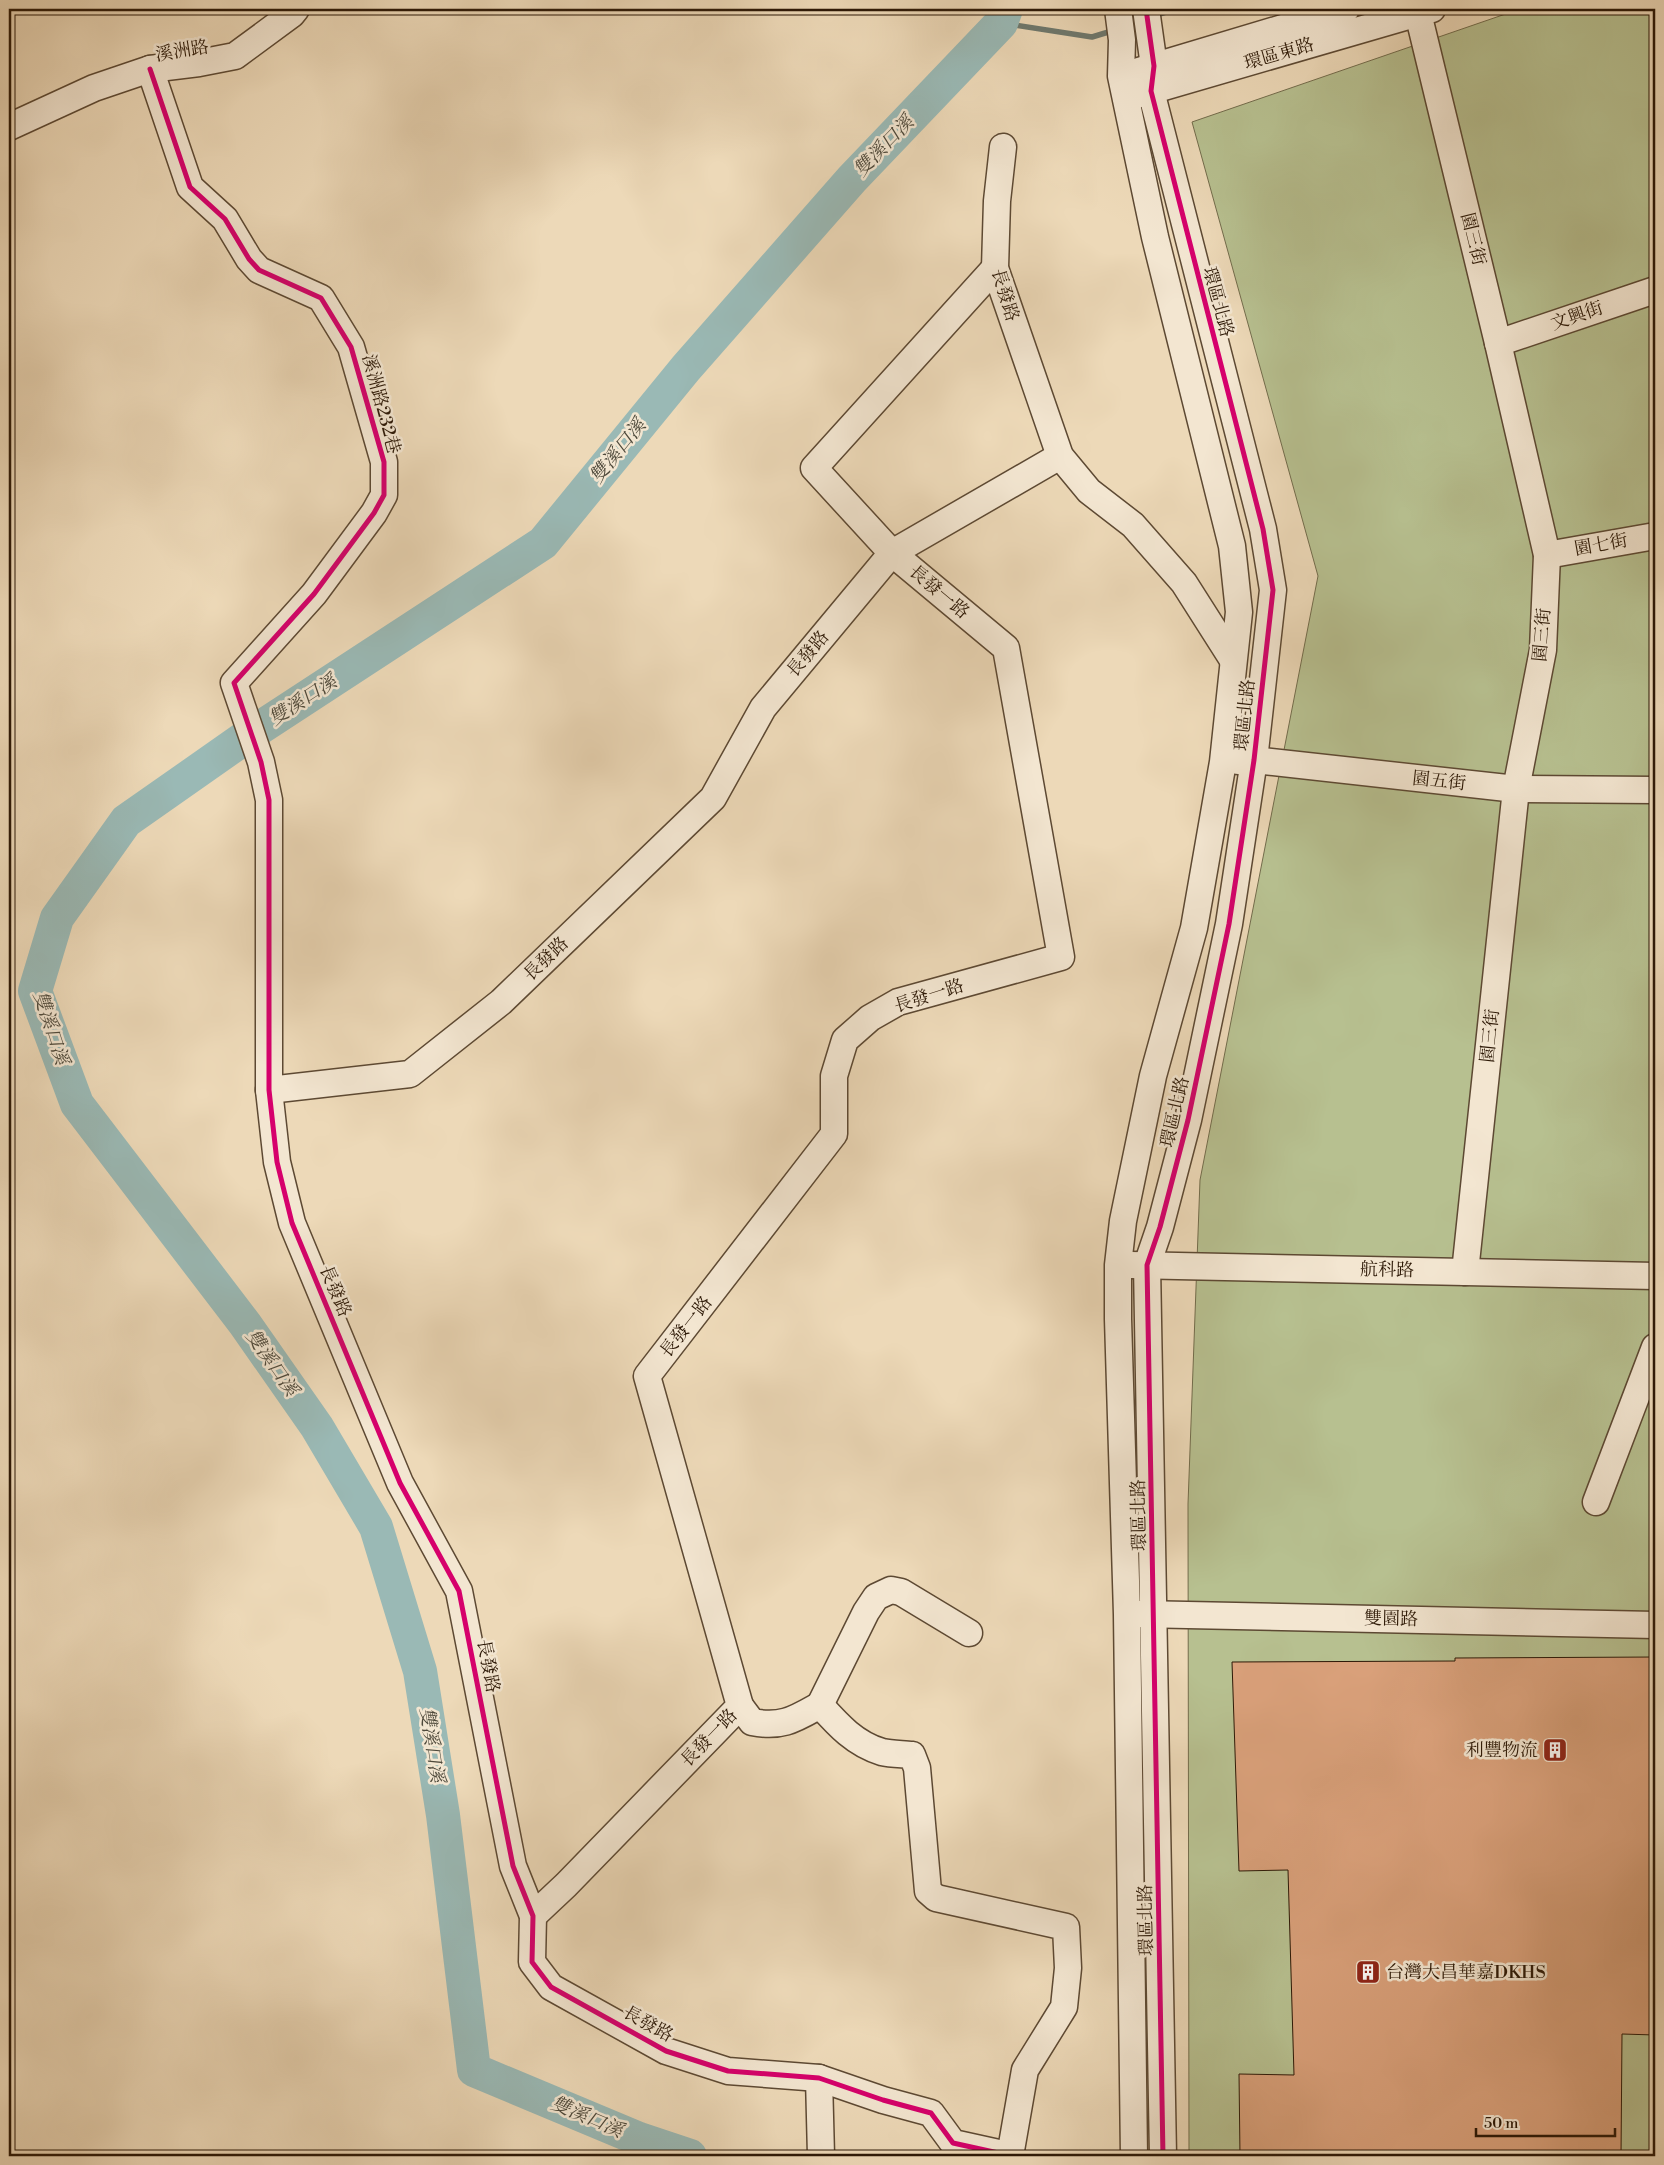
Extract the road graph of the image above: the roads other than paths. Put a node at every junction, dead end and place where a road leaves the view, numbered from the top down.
1 (296, 9) edge
2 (1346, 9) edge
3 (1423, 10) edge
4 (1148, 20) edge
5 (1119, 21) edge
6 (150, 70) junction
7 (1138, 83) junction
8 (9, 127) edge
9 (1004, 147) dead end
10 (995, 268) junction
11 (1655, 290) edge
12 (1498, 343) junction
13 (1060, 456) junction
14 (1655, 536) edge
15 (892, 554) junction
16 (1546, 554) junction
17 (1232, 660) junction
18 (1254, 760) junction
19 (1223, 762) junction
20 (1516, 789) junction
21 (1655, 790) edge
22 (269, 1090) junction
23 (1118, 1265) junction
24 (1147, 1265) junction
25 (1465, 1272) junction
26 (1655, 1276) edge
27 (1655, 1347) edge
28 (1596, 1502) dead end
29 (1126, 1614) junction
30 (1155, 1614) junction
31 (1655, 1625) edge
32 (969, 1633) dead end
33 (820, 1705) junction
34 (740, 1706) junction
35 (533, 1916) junction
36 (819, 2078) junction
37 (822, 2156) edge
38 (1011, 2156) edge
39 (1134, 2156) edge
40 (1163, 2156) edge

1 - 6 street, 溪洲路
2 - 7 street, 環區東路
3 - 7 street, 環區東路
3 - 12 street, 園三街
4 - 7 street
5 - 7 street
6 - 8 street, 溪洲路
6 - 22 street, 溪洲路232巷
7 - 17 street, 環區北路
7 - 18 street, 環區北路
9 - 10 street, 長發路
10 - 13 street, 長發路
10 - 15 street, 長發一路
11 - 12 street, 文興街
12 - 16 street, 園三街
13 - 15 street, 長發路
13 - 17 street
14 - 16 street, 園七街
15 - 22 street, 長發路
15 - 34 street, 長發一路
16 - 20 street, 園三街
17 - 19 street, 環區北路
18 - 19 street, 園五街
18 - 20 street, 園五街
18 - 24 street, 環區北路
19 - 23 street, 環區北路
20 - 21 street, 園五街
20 - 25 street, 園三街
22 - 35 street, 長發路
23 - 24 street, 航科路
23 - 29 street, 環區北路
24 - 25 street, 航科路
24 - 30 street, 環區北路
25 - 26 street, 航科路
27 - 28 street
29 - 30 street, 雙園路
29 - 39 street, 環區北路
30 - 31 street, 雙園路
30 - 40 street, 環區北路
32 - 33 street
33 - 34 street
33 - 38 street
34 - 35 street, 長發一路
35 - 36 street, 長發路
36 - 37 street
36 - 38 street, 長發路

